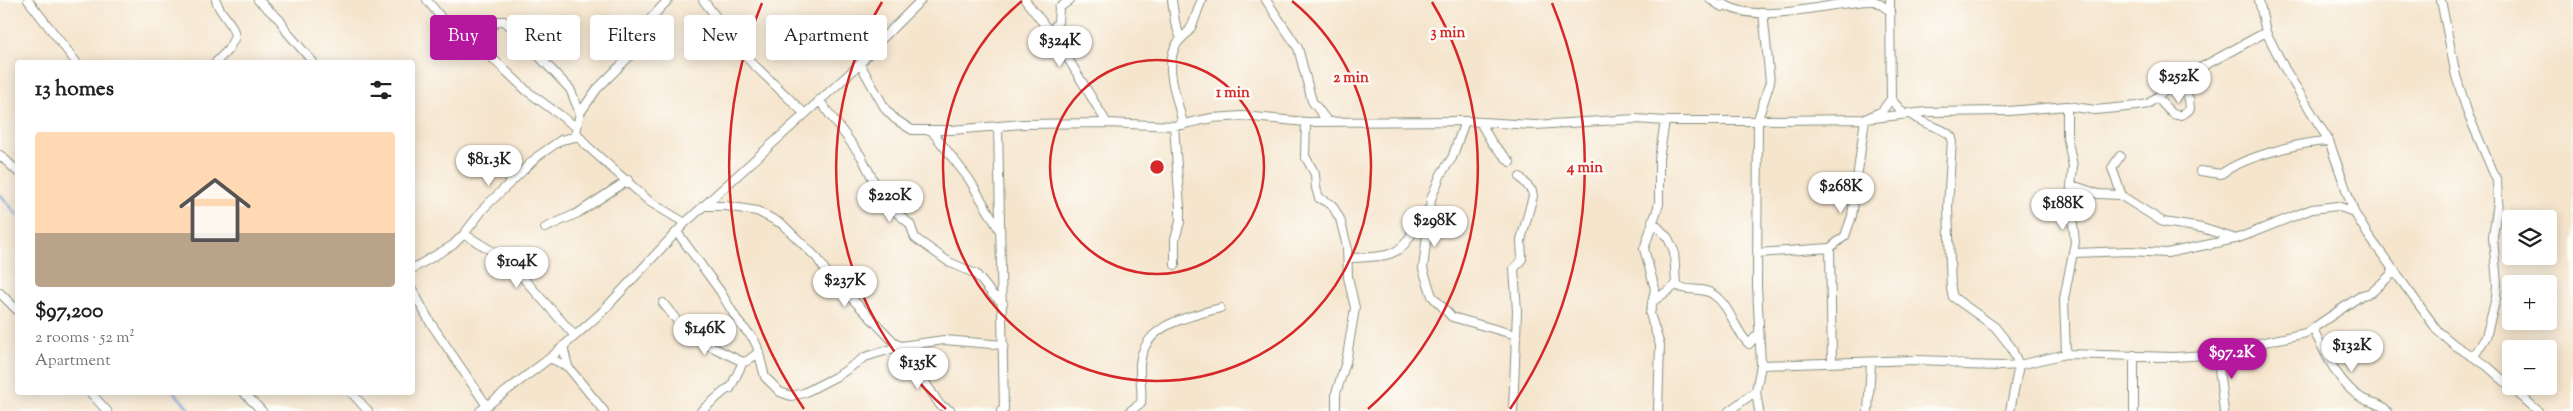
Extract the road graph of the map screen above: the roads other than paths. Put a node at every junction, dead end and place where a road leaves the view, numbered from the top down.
1 (29, 0) edge
2 (216, 0) edge
3 (258, 0) edge
4 (427, 0) edge
5 (668, 0) edge
6 (703, 0) edge
7 (921, 0) edge
8 (1025, 0) edge
9 (1070, 0) edge
10 (1172, 0) edge
11 (1202, 0) edge
12 (1266, 0) edge
13 (1711, 0) edge
14 (1890, 0) edge
15 (2260, 0) edge
16 (2441, 0) edge
17 (1876, 1) edge
18 (1890, 11) junction
19 (1762, 12) junction
20 (439, 15) edge
21 (497, 22) edge
22 (2266, 32) junction
23 (1050, 33) junction
24 (1181, 39) junction
25 (74, 60) edge
26 (218, 60) edge
27 (311, 60) edge
28 (494, 60) edge
29 (860, 64) junction
30 (2178, 80) junction
31 (2157, 98) junction
32 (1891, 99) junction
33 (819, 100) junction
34 (2067, 106) junction
35 (580, 113) junction
36 (1906, 113) junction
37 (804, 114) junction
38 (1758, 119) junction
39 (1865, 119) junction
40 (1465, 121) junction
41 (1665, 121) junction
42 (1306, 122) junction
43 (1328, 122) junction
44 (1480, 122) junction
45 (1107, 123) junction
46 (1183, 125) junction
47 (998, 126) junction
48 (1174, 126) junction
49 (576, 127) junction
50 (931, 130) junction
51 (579, 136) junction
52 (2329, 141) junction
53 (0, 155) edge
54 (2120, 156) dead end
55 (1510, 162) dead end
56 (15, 169) edge
57 (2200, 171) dead end
58 (1520, 177) dead end
59 (628, 180) junction
60 (2072, 184) junction
61 (2122, 196) junction
62 (704, 206) junction
63 (1429, 209) junction
64 (2354, 212) junction
65 (1652, 221) junction
66 (685, 223) junction
67 (545, 228) dead end
68 (1000, 231) junction
69 (677, 232) junction
70 (464, 234) junction
71 (2236, 239) junction
72 (1830, 248) junction
73 (1758, 253) junction
74 (2074, 253) junction
75 (1348, 258) junction
76 (1175, 266) dead end
77 (415, 267) edge
78 (2395, 271) junction
79 (1676, 285) junction
80 (0, 293) edge
81 (415, 294) edge
82 (1652, 302) junction
83 (664, 303) dead end
84 (1003, 304) junction
85 (15, 308) edge
86 (1220, 308) dead end
87 (2313, 329) junction
88 (1759, 333) junction
89 (1516, 335) junction
90 (575, 336) junction
91 (1004, 345) junction
92 (563, 346) junction
93 (901, 346) junction
94 (759, 352) junction
95 (2217, 352) junction
96 (2066, 354) junction
97 (2134, 355) junction
98 (2474, 356) junction
99 (550, 358) junction
100 (743, 362) junction
101 (1832, 362) junction
102 (1871, 363) junction
103 (1761, 365) junction
104 (2019, 365) junction
105 (568, 367) junction
106 (1756, 391) junction
107 (93, 395) edge
108 (246, 395) edge
109 (354, 395) edge
110 (483, 408) edge
111 (2384, 410) edge
112 (2535, 410) edge
113 (106, 411) edge
114 (262, 411) edge
115 (368, 411) edge
116 (604, 411) edge
117 (701, 411) edge
118 (951, 411) edge
119 (1004, 411) edge
120 (1130, 411) edge
121 (1336, 411) edge
122 (1513, 411) edge
123 (1658, 411) edge
124 (1729, 411) edge
125 (1759, 411) edge
126 (1868, 411) edge
127 (2010, 411) edge
128 (2134, 411) edge
129 (2224, 411) edge

1 - 25 street
2 - 26 street
3 - 27 street
4 - 20 street
5 - 35 street
6 - 37 street
7 - 29 street
8 - 23 street
9 - 23 street
10 - 24 street
11 - 24 street
12 - 43 street
13 - 19 street
14 - 18 street
15 - 22 street
16 - 98 street
17 - 18 street
17 - 19 street
18 - 32 street
19 - 38 street
21 - 35 street
22 - 30 street
22 - 52 street
23 - 45 street
24 - 46 street
28 - 49 street
29 - 33 street
29 - 50 street
30 - 31 street
30 - 31 street
31 - 34 street
32 - 36 street
32 - 39 street
33 - 37 street
33 - 84 street
34 - 36 street
34 - 60 street
35 - 49 street
36 - 39 street
36 - 104 street
37 - 62 street
38 - 39 street
38 - 41 street
38 - 73 street
39 - 72 street
40 - 43 street
40 - 44 street
40 - 63 street
41 - 44 street
41 - 65 street
42 - 43 street
42 - 46 street
42 - 75 street
44 - 55 street
45 - 47 street
45 - 48 street
46 - 48 street
47 - 50 street
47 - 68 street
48 - 76 street
49 - 51 street
50 - 68 street
51 - 59 street
51 - 70 street
52 - 57 street
52 - 64 street
53 - 56 street
54 - 61 street
58 - 89 street
59 - 66 street
59 - 67 street
60 - 61 street
60 - 74 street
61 - 71 street
62 - 66 street
62 - 93 street
63 - 75 street
63 - 89 street
64 - 71 street
64 - 78 street
65 - 79 street
65 - 82 street
66 - 69 street
68 - 84 street
69 - 90 street
69 - 94 street
70 - 77 street
70 - 90 street
71 - 74 street
72 - 73 street
72 - 101 street
73 - 88 street
74 - 96 street
75 - 121 street
78 - 87 street
78 - 98 street
79 - 82 street
79 - 88 street
80 - 85 street
81 - 110 street
82 - 123 street
83 - 100 street
84 - 91 street
86 - 120 street
87 - 95 street
87 - 111 street
88 - 103 street
89 - 122 street
90 - 92 street
91 - 93 street
91 - 119 street
92 - 99 street
92 - 105 street
93 - 94 street
93 - 118 street
94 - 100 street
95 - 97 street
95 - 129 street
96 - 97 street
96 - 104 street
97 - 128 street
98 - 112 street
99 - 105 street
99 - 110 street
100 - 117 street
101 - 102 street
101 - 103 street
102 - 104 street
102 - 126 street
103 - 106 street
104 - 127 street
105 - 116 street
106 - 124 street
106 - 125 street
107 - 113 street
108 - 114 street
109 - 115 street

